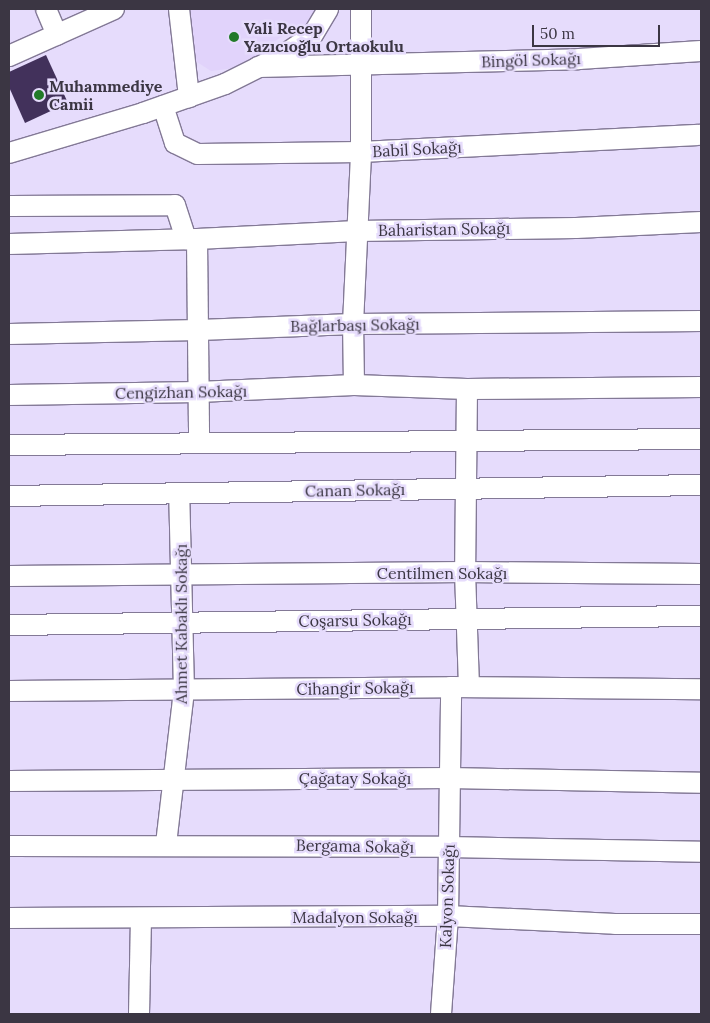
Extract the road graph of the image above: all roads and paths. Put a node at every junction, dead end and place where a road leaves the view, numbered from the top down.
1 (46, 9) edge
2 (113, 9) edge
3 (179, 9) edge
4 (328, 9) edge
5 (361, 9) edge
6 (57, 34) junction
7 (701, 51) edge
8 (9, 56) edge
9 (361, 66) junction
10 (258, 67) junction
11 (189, 97) junction
12 (163, 106) junction
13 (701, 135) edge
14 (361, 152) junction
15 (9, 153) edge
16 (9, 206) edge
17 (701, 222) edge
18 (357, 231) junction
19 (192, 239) junction
20 (9, 244) edge
21 (701, 320) edge
22 (353, 324) junction
23 (199, 330) junction
24 (9, 334) edge
25 (354, 385) junction
26 (701, 387) edge
27 (467, 389) junction
28 (198, 392) junction
29 (9, 395) edge
30 (701, 439) edge
31 (466, 441) junction
32 (199, 444) junction
33 (9, 445) edge
34 (701, 485) edge
35 (465, 489) junction
36 (180, 493) junction
37 (9, 496) edge
38 (465, 572) junction
39 (701, 574) edge
40 (9, 576) edge
41 (182, 576) junction
42 (701, 616) edge
43 (466, 618) junction
44 (183, 623) junction
45 (9, 625) edge
46 (460, 687) junction
47 (701, 689) edge
48 (9, 691) edge
49 (184, 691) junction
50 (174, 778) junction
51 (450, 778) junction
52 (9, 781) edge
53 (701, 783) edge
54 (166, 844) junction
55 (9, 846) edge
56 (449, 847) junction
57 (701, 852) edge
58 (448, 916) junction
59 (9, 918) edge
60 (140, 918) junction
61 (701, 924) edge
62 (139, 1014) edge
63 (441, 1014) edge

1 - 6 street
2 - 6 street
3 - 11 street
4 - 10 street
5 - 9 street
6 - 8 street
7 - 9 street, Bingöl Sokağı
9 - 10 street, Bingöl Sokağı
9 - 14 street
10 - 11 street
11 - 12 street
12 - 14 street, Babil Sokağı
12 - 15 street
13 - 14 street, Babil Sokağı
14 - 18 street
16 - 19 street
17 - 18 street, Baharistan Sokağı
18 - 19 street, Baharistan Sokağı
18 - 22 street
19 - 20 street, Baharistan Sokağı
19 - 23 street
21 - 22 street, Bağlarbaşı Sokağı
22 - 23 street, Bağlarbaşı Sokağı
22 - 25 street
23 - 24 street, Bağlarbaşı Sokağı
23 - 28 street
25 - 27 street, Cengizhan Sokağı
25 - 28 street, Cengizhan Sokağı
26 - 27 street, Cengizhan Sokağı
27 - 31 street, Kalyon Sokağı
28 - 29 street, Cengizhan Sokağı
28 - 32 street
30 - 31 street
31 - 32 street
31 - 35 street, Kalyon Sokağı
32 - 33 street
34 - 35 street, Canan Sokağı
35 - 36 street, Canan Sokağı
35 - 38 street, Kalyon Sokağı
36 - 37 street, Canan Sokağı
36 - 41 street, Ahmet Kabaklı Sokağı
38 - 39 street, Centilmen Sokağı
38 - 41 street, Centilmen Sokağı
38 - 43 street, Kalyon Sokağı
40 - 41 street, Centilmen Sokağı
41 - 44 street, Ahmet Kabaklı Sokağı
42 - 43 street, Coşarsu Sokağı
43 - 44 street, Coşarsu Sokağı
43 - 46 street, Kalyon Sokağı
44 - 45 street, Coşarsu Sokağı
44 - 49 street, Ahmet Kabaklı Sokağı
46 - 47 street, Cihangir Sokağı
46 - 49 street, Cihangir Sokağı
46 - 51 street, Kalyon Sokağı
48 - 49 street, Cihangir Sokağı
49 - 50 street, Ahmet Kabaklı Sokağı
50 - 51 street, Çağatay Sokağı
50 - 52 street, Çağatay Sokağı
50 - 54 street, Ahmet Kabaklı Sokağı
51 - 53 street, Çağatay Sokağı
51 - 56 street, Kalyon Sokağı
54 - 55 street, Bergama Sokağı
54 - 56 street, Bergama Sokağı
56 - 57 street, Bergama Sokağı
56 - 58 street, Kalyon Sokağı
58 - 60 street, Madalyon Sokağı
58 - 61 street, Madalyon Sokağı
58 - 63 street, Kalyon Sokağı
59 - 60 street, Madalyon Sokağı
60 - 62 street

